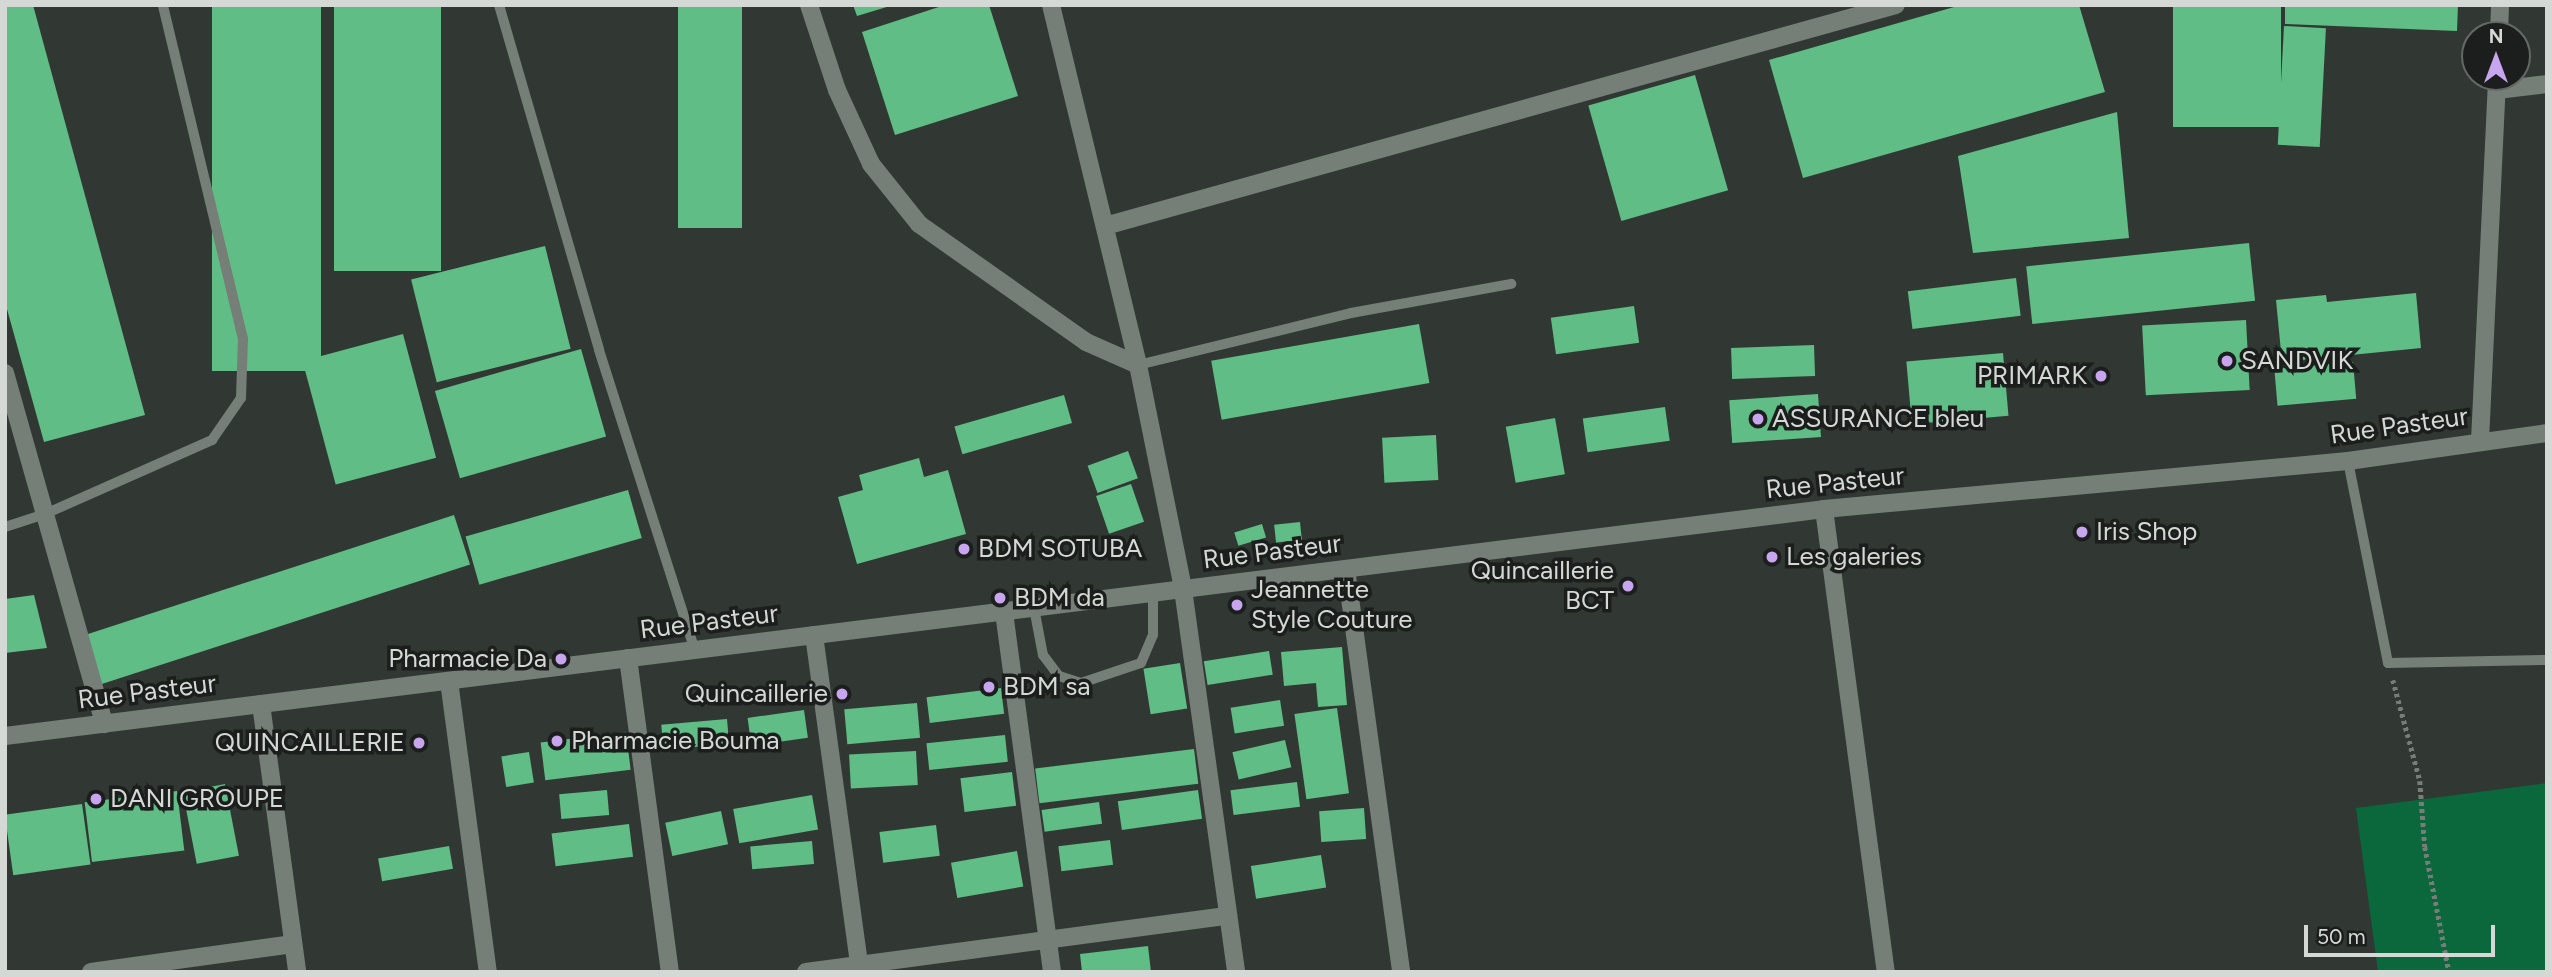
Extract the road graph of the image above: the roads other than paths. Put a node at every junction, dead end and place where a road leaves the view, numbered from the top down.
1 (163, 5) edge
2 (499, 5) edge
3 (809, 5) edge
4 (1051, 5) edge
5 (1896, 5) edge
6 (2497, 91) edge
7 (1105, 226) junction
8 (1511, 284) dead end
9 (1138, 365) junction
10 (5, 373) edge
11 (2547, 433) edge
12 (2480, 441) junction
13 (2348, 461) junction
14 (1824, 509) junction
15 (45, 514) junction
16 (5, 527) edge
17 (1346, 569) junction
18 (1183, 589) junction
19 (1153, 593) junction
20 (1034, 608) junction
21 (1003, 612) junction
22 (814, 635) junction
23 (695, 650) junction
24 (628, 658) junction
25 (2547, 660) edge
26 (449, 681) junction
27 (261, 704) junction
28 (104, 724) junction
29 (5, 736) edge
30 (1228, 916) junction
31 (1048, 939) junction
32 (293, 944) junction
33 (859, 968) edge
34 (91, 972) edge
35 (297, 972) edge
36 (488, 972) edge
37 (670, 972) edge
38 (806, 972) edge
39 (1052, 972) edge
40 (1236, 972) edge
41 (1401, 972) edge
42 (1886, 972) edge

1 - 15 lane
2 - 23 lane
3 - 9 street
4 - 7 street
5 - 7 street
6 - 12 street
7 - 9 street
8 - 9 lane
9 - 18 street
10 - 15 street
11 - 12 street, Rue Pasteur
12 - 13 street, Rue Pasteur
13 - 14 street, Rue Pasteur
13 - 25 lane
14 - 17 street, Rue Pasteur
14 - 42 street
15 - 16 lane
15 - 28 street
17 - 18 street, Rue Pasteur
17 - 41 street
18 - 19 street, Rue Pasteur
18 - 30 street
19 - 20 street, Rue Pasteur
19 - 20 lane
20 - 21 street, Rue Pasteur
21 - 22 street, Rue Pasteur
21 - 31 street
22 - 23 street, Rue Pasteur
22 - 33 street
23 - 24 street, Rue Pasteur
24 - 26 street, Rue Pasteur
24 - 37 street
26 - 27 street, Rue Pasteur
26 - 36 street
27 - 28 street, Rue Pasteur
27 - 32 street
28 - 29 street, Rue Pasteur
30 - 31 street
30 - 40 street
31 - 33 street
31 - 39 street
32 - 34 street
32 - 35 street
33 - 38 street

